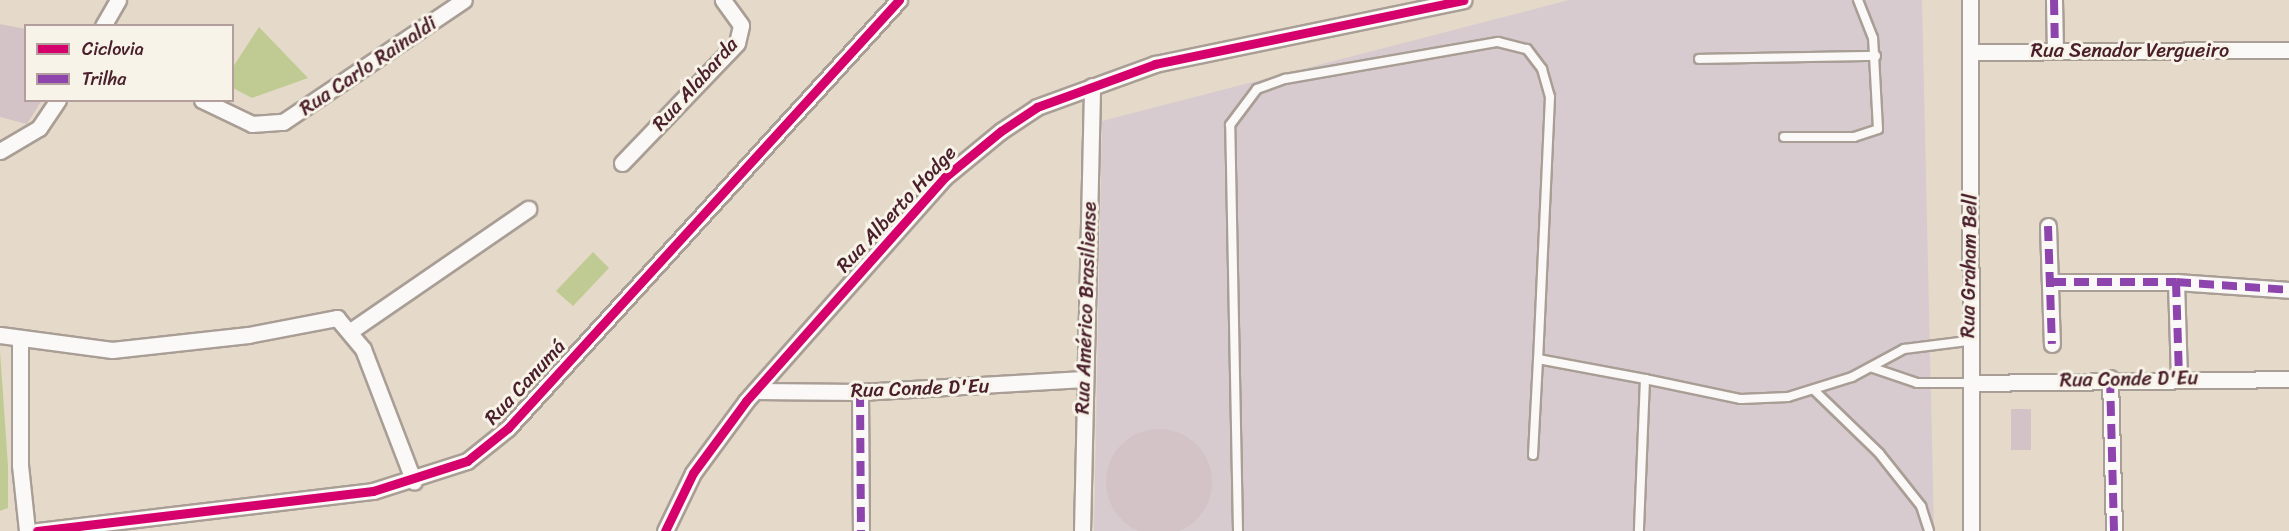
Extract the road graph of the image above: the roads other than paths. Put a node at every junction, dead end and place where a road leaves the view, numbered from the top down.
1 (118, 0) edge
2 (464, 0) edge
3 (723, 0) edge
4 (899, 0) edge
5 (1464, 0) edge
6 (1858, 0) edge
7 (1970, 0) edge
8 (2054, 0) edge
9 (104, 24) edge
10 (2289, 50) edge
11 (2055, 51) junction
12 (1971, 52) junction
13 (1876, 56) junction
14 (1699, 59) dead end
15 (1092, 86) junction
16 (57, 102) edge
17 (206, 102) edge
18 (1784, 138) dead end
19 (0, 151) edge
20 (622, 162) dead end
21 (528, 209) dead end
22 (2048, 226) dead end
23 (2051, 282) junction
24 (2176, 282) junction
25 (2289, 290) edge
26 (352, 330) junction
27 (0, 335) edge
28 (20, 339) junction
29 (1968, 341) junction
30 (2052, 344) dead end
31 (1538, 359) junction
32 (1873, 368) junction
33 (2179, 377) junction
34 (2110, 378) junction
35 (1084, 379) junction
36 (1645, 379) junction
37 (2289, 379) edge
38 (1970, 383) junction
39 (755, 391) junction
40 (1815, 391) junction
41 (860, 392) junction
42 (1533, 455) dead end
43 (414, 482) junction
44 (27, 531) edge
45 (37, 531) edge
46 (665, 531) edge
47 (861, 531) edge
48 (1082, 531) edge
49 (1238, 531) edge
50 (1639, 531) edge
51 (1929, 531) edge
52 (1971, 531) edge
53 (2114, 531) edge

1 - 9 street
2 - 17 street, Rua Carlo Rainaldi
3 - 20 street, Rua Alabarda
4 - 43 street, Rua Canumá
5 - 15 street, Rua Alberto Hodge
6 - 13 lane
7 - 12 street, Rua Graham Bell
8 - 11 street
10 - 11 street, Rua Senador Vergueiro
11 - 12 street, Rua Senador Vergueiro
12 - 29 street, Rua Graham Bell
13 - 14 lane
13 - 18 lane
15 - 35 street, Rua Américo Brasiliense
15 - 39 street, Rua Alberto Hodge
16 - 19 street
21 - 26 street
22 - 23 street
23 - 24 street
23 - 30 street
24 - 25 street
24 - 33 street
26 - 28 street
26 - 43 street
27 - 28 street
28 - 44 street
29 - 32 lane
29 - 38 street, Rua Graham Bell
31 - 36 lane
31 - 42 lane
31 - 49 lane
32 - 38 lane
32 - 40 lane
33 - 34 street, Rua Conde D'Eu
33 - 37 street, Rua Conde D'Eu
34 - 38 street, Rua Conde D'Eu
34 - 53 street
35 - 41 street, Rua Conde D'Eu
35 - 48 street, Rua Américo Brasiliense
36 - 40 lane
36 - 50 lane
38 - 52 street, Rua Graham Bell
39 - 41 street, Rua Conde D'Eu
39 - 46 street, Rua Alberto Hodge
40 - 51 lane
41 - 47 street
43 - 45 street, Rua Canumá

